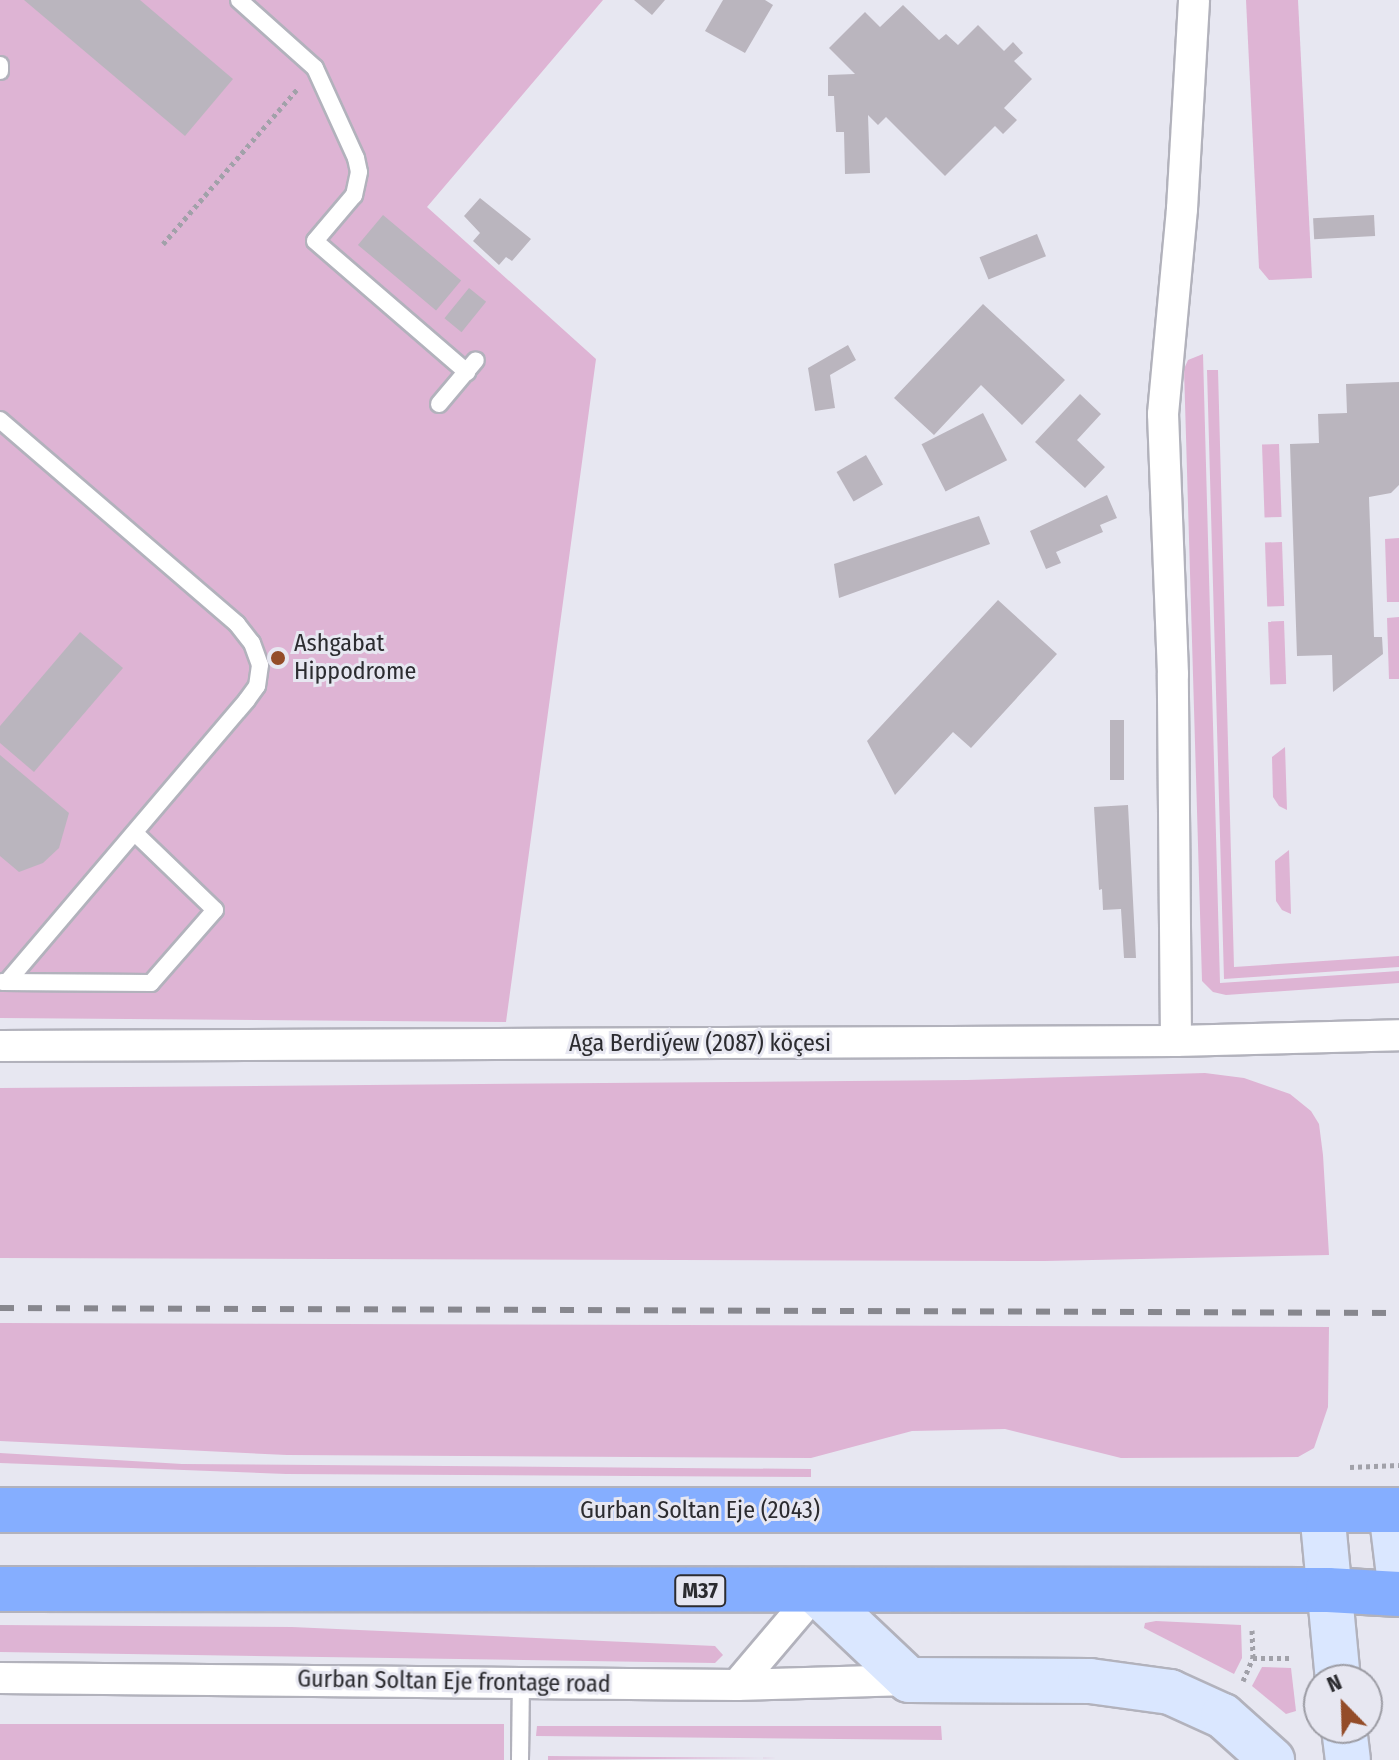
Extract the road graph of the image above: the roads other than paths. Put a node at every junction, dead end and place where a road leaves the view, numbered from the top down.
1 (239, 0) edge
2 (1194, 0) edge
3 (439, 404) dead end
4 (0, 420) edge
5 (135, 833) junction
6 (3, 982) edge
7 (1399, 1035) edge
8 (1176, 1041) junction
9 (0, 1046) edge
10 (0, 1510) edge
11 (1395, 1510) edge
12 (1322, 1511) junction
13 (1399, 1575) edge
14 (0, 1589) edge
15 (1328, 1590) junction
16 (816, 1592) junction
17 (1399, 1594) edge
18 (1336, 1664) edge
19 (0, 1678) edge
20 (909, 1680) junction
21 (521, 1683) junction
22 (737, 1685) junction
23 (520, 1760) edge
24 (1272, 1760) edge

1 - 3 lane
2 - 8 street
4 - 5 lane
5 - 6 lane
5 - 6 lane
7 - 8 street, Aga Berdiýew (2087) köçesi
8 - 9 street, Aga Berdiýew (2087) köçesi
10 - 12 highway, Gurban Soltan Eje (2043)
11 - 12 highway, Gurban Soltan Eje (2043)
11 - 13 main road
12 - 15 main road
14 - 16 highway, M37
15 - 16 highway, M37
15 - 17 highway, M37
15 - 18 main road
16 - 20 main road
16 - 22 street
19 - 21 street, Gurban Soltan Eje frontage road
20 - 22 street, Gurban Soltan Eje frontage road
20 - 24 main road
21 - 22 street, Gurban Soltan Eje frontage road
21 - 23 lane

